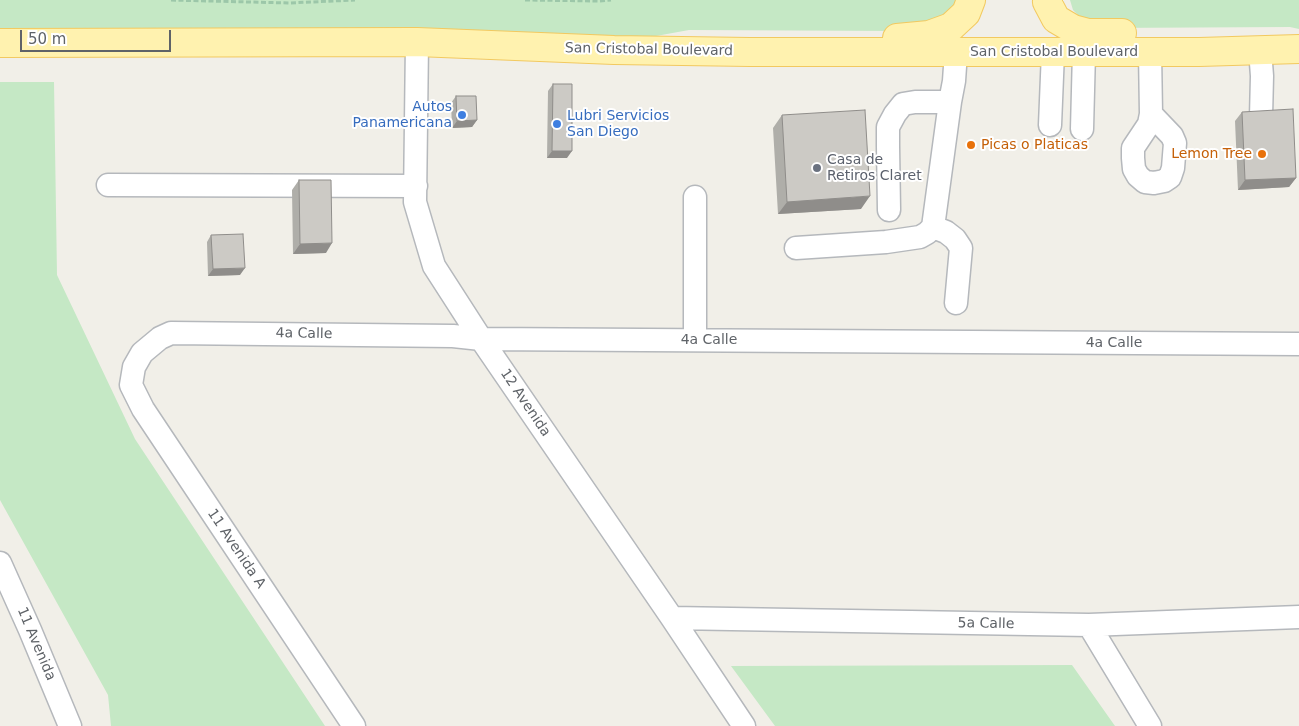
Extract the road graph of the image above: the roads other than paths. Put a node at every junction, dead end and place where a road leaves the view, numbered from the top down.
1 (971, 0) edge
2 (1048, 0) edge
3 (1299, 39) edge
4 (417, 42) junction
5 (0, 43) edge
6 (614, 50) junction
7 (1260, 50) junction
8 (1299, 50) edge
9 (956, 52) junction
10 (1053, 52) junction
11 (1084, 52) junction
12 (1150, 52) junction
13 (950, 102) junction
14 (1151, 114) dead end
15 (1261, 117) edge
16 (1050, 125) dead end
17 (1082, 129) dead end
18 (108, 185) dead end
19 (416, 186) junction
20 (696, 197) dead end
21 (889, 210) dead end
22 (933, 227) junction
23 (796, 248) dead end
24 (956, 303) dead end
25 (482, 339) junction
26 (695, 340) junction
27 (1299, 344) edge
28 (134, 367) joint
29 (0, 562) edge
30 (1299, 617) edge
31 (672, 618) junction
32 (1089, 626) junction
33 (70, 726) edge
34 (354, 726) edge
35 (744, 726) edge
36 (1150, 726) edge

1 - 6 main road
2 - 3 main road
4 - 5 main road, San Cristobal Boulevard
4 - 6 main road, San Cristobal Boulevard
4 - 19 street, 12 Avenida
6 - 9 main road, San Cristobal Boulevard
7 - 8 main road, San Cristobal Boulevard
7 - 12 main road, San Cristobal Boulevard
7 - 15 street
9 - 10 main road, San Cristobal Boulevard
9 - 13 street
10 - 11 main road, San Cristobal Boulevard
10 - 16 street
11 - 12 main road, San Cristobal Boulevard
11 - 17 street
12 - 14 street
13 - 21 street
13 - 22 street
18 - 19 street
19 - 25 street, 12 Avenida
20 - 26 street
22 - 23 street
22 - 24 street
25 - 26 street, 4a Calle
25 - 28 street, 4a Calle
25 - 31 street, 12 Avenida
26 - 27 street, 4a Calle
28 - 34 street, 11 Avenida A
29 - 33 street, 11 Avenida
30 - 32 street, 5a Calle
31 - 32 street, 5a Calle
31 - 35 street, 12 Avenida
32 - 36 street

